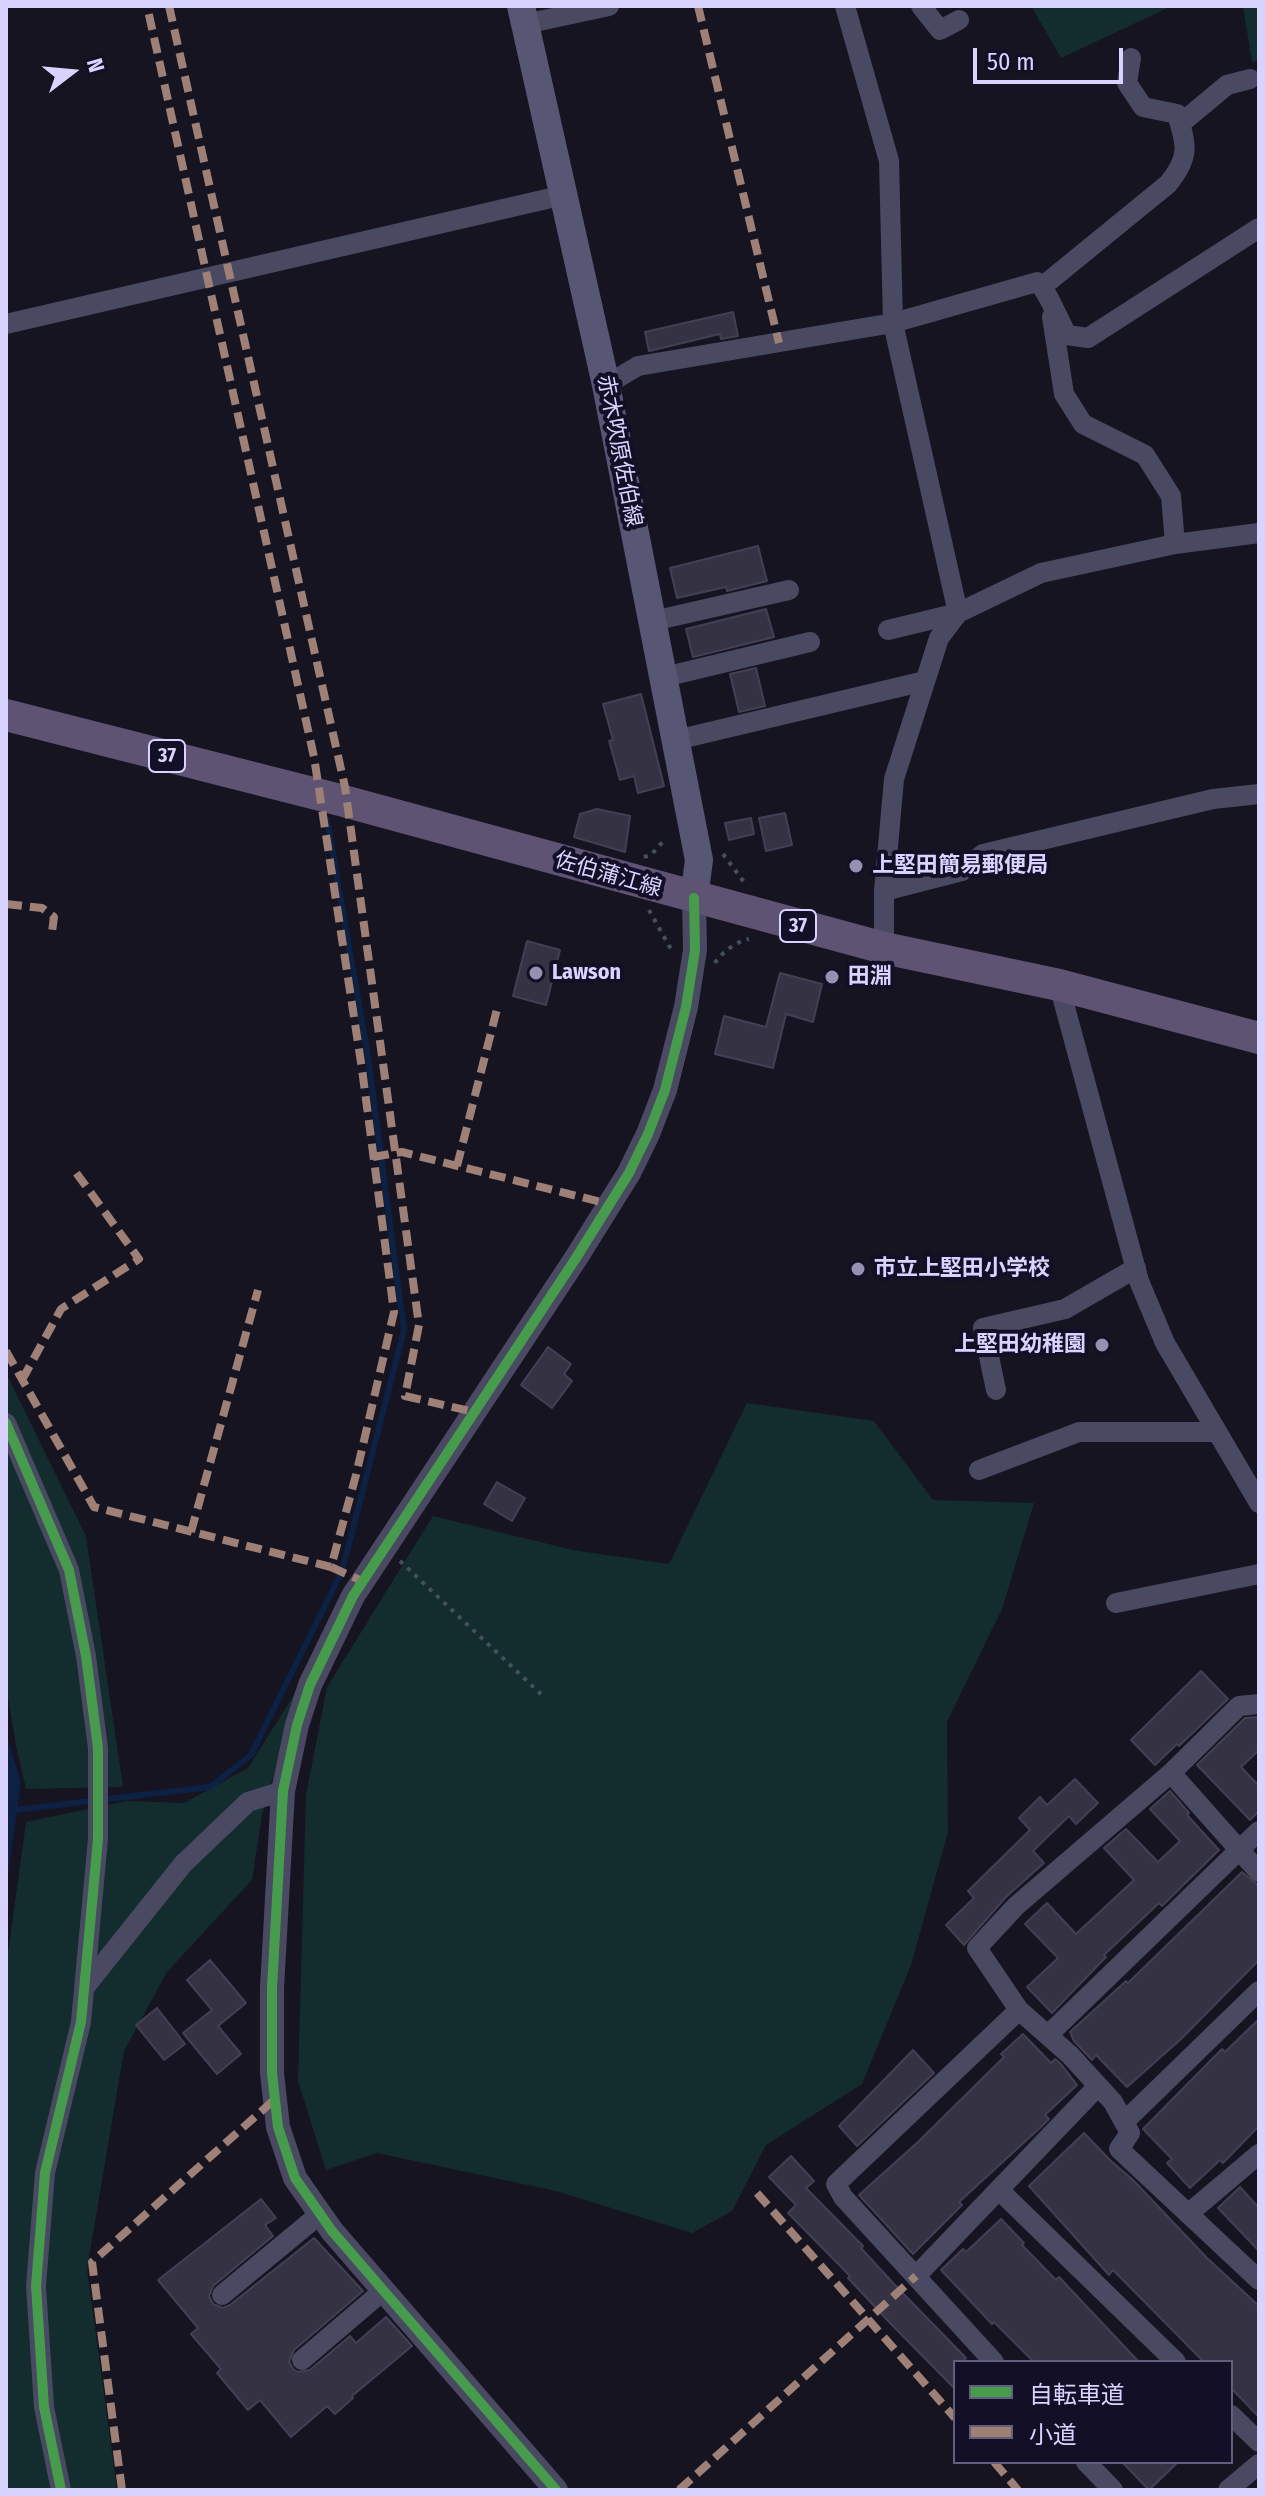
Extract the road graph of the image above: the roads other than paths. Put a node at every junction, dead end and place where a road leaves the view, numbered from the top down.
1 (609, 6) edge
2 (845, 6) edge
3 (921, 6) edge
4 (523, 15) edge
5 (959, 20) dead end
6 (1131, 58) dead end
7 (1250, 79) dead end
8 (1180, 124) junction
9 (564, 195) junction
10 (1259, 228) edge
11 (1047, 295) junction
12 (893, 323) junction
13 (6, 324) edge
14 (606, 385) junction
15 (1259, 533) edge
16 (1175, 544) junction
17 (789, 590) dead end
18 (958, 613) junction
19 (653, 621) junction
20 (888, 630) dead end
21 (810, 642) dead end
22 (664, 677) junction
23 (925, 681) junction
24 (6, 715) edge
25 (676, 740) junction
26 (1259, 794) edge
27 (884, 891) junction
28 (694, 898) junction
29 (884, 948) junction
30 (1059, 985) junction
31 (1259, 1038) edge
32 (1136, 1268) junction
33 (996, 1390) dead end
34 (6, 1423) edge
35 (1217, 1432) junction
36 (979, 1470) dead end
37 (1259, 1503) edge
38 (1259, 1574) edge
39 (1116, 1603) dead end
40 (1259, 1704) edge
41 (1171, 1773) junction
42 (283, 1791) junction
43 (1259, 1831) edge
44 (1239, 1850) junction
45 (1259, 1872) edge
46 (84, 1989) junction
47 (1259, 1991) edge
48 (1019, 2010) junction
49 (1048, 2035) junction
50 (1098, 2086) junction
51 (1124, 2122) junction
52 (1259, 2154) edge
53 (999, 2190) junction
54 (320, 2214) junction
55 (1188, 2214) junction
56 (916, 2276) junction
57 (1259, 2280) edge
58 (384, 2290) junction
59 (222, 2295) dead end
60 (302, 2360) dead end
61 (992, 2360) edge
62 (1174, 2360) edge
63 (1233, 2417) edge
64 (1259, 2442) edge
65 (1088, 2464) edge
66 (1259, 2464) edge
67 (61, 2490) edge
68 (556, 2490) edge
69 (1113, 2490) edge
70 (1228, 2490) edge

1 - 4 street
2 - 12 street
3 - 5 street
4 - 9 main road, 赤木吹原佐伯線
6 - 8 street
7 - 8 street
8 - 11 street
9 - 13 street
9 - 14 main road, 赤木吹原佐伯線
10 - 11 street
11 - 12 street
11 - 16 street
12 - 14 street
12 - 18 street
14 - 19 main road, 赤木吹原佐伯線
15 - 16 street
16 - 18 street
17 - 19 street
18 - 20 street
18 - 23 street
19 - 22 main road, 赤木吹原佐伯線
21 - 22 street
22 - 25 main road, 赤木吹原佐伯線
23 - 25 street
23 - 27 street
24 - 28 main road, 佐伯蒲江線 / 37
25 - 28 main road, 赤木吹原佐伯線
26 - 27 street
27 - 29 street
28 - 29 main road, 佐伯蒲江線 / 37
28 - 42 street
29 - 30 main road, 佐伯蒲江線 / 37
30 - 31 main road, 佐伯蒲江線 / 37
30 - 32 street
32 - 33 street
32 - 35 street
34 - 46 street
35 - 36 street
35 - 37 street
38 - 39 street
40 - 41 street
41 - 44 street
41 - 48 street
42 - 46 street
42 - 54 street
43 - 44 street
44 - 45 street
44 - 49 street
46 - 67 street
47 - 51 street
48 - 49 street
48 - 56 street
49 - 50 street
50 - 51 street
50 - 53 street
51 - 55 street
52 - 55 street
53 - 56 street
53 - 62 street
54 - 58 street
54 - 59 street
55 - 57 street
56 - 61 street
58 - 60 street
58 - 68 street
63 - 64 street
65 - 69 street
66 - 70 street

